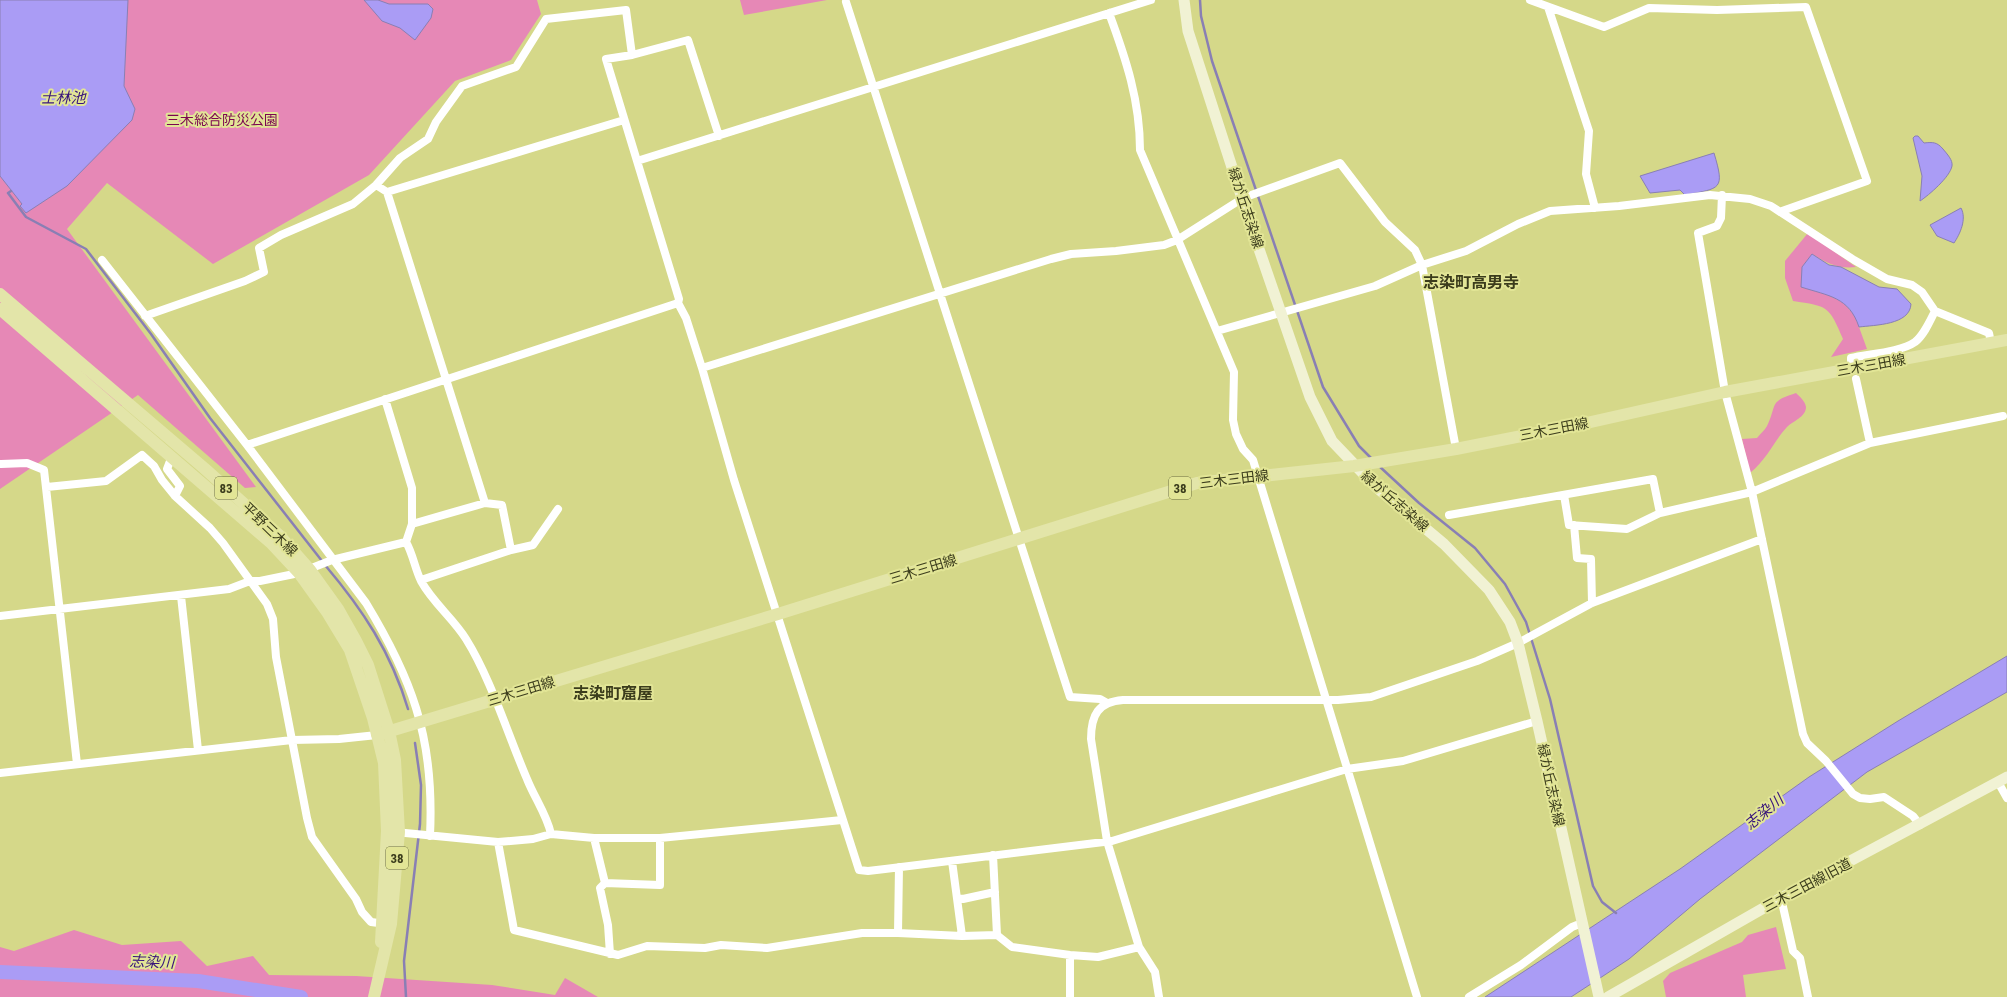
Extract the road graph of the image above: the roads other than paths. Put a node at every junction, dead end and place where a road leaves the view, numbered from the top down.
1 (1151, 0) edge
2 (1184, 0) edge
3 (1530, 0) edge
4 (846, 2) dead end
5 (1548, 7) junction
6 (1109, 13) junction
7 (632, 55) junction
8 (874, 87) junction
9 (624, 120) junction
10 (719, 136) junction
11 (637, 161) junction
12 (376, 185) junction
13 (387, 192) junction
14 (1722, 195) junction
15 (1243, 198) junction
16 (1595, 208) junction
17 (1782, 211) junction
18 (1178, 240) junction
19 (102, 260) dead end
20 (1422, 265) junction
21 (0, 294) edge
22 (940, 295) junction
23 (678, 303) junction
24 (0, 309) edge
25 (1936, 311) junction
26 (1281, 313) junction
27 (145, 316) junction
28 (1216, 331) junction
29 (2007, 340) edge
30 (1991, 343) junction
31 (1851, 360) dead end
32 (702, 368) junction
33 (447, 379) junction
34 (1856, 379) dead end
35 (1725, 392) junction
36 (385, 399) junction
37 (2003, 416) dead end
38 (1870, 443) junction
39 (247, 445) junction
40 (1456, 449) junction
41 (172, 456) junction
42 (1, 464) edge
43 (1354, 466) junction
44 (1257, 476) junction
45 (47, 487) junction
46 (1752, 492) junction
47 (1564, 495) junction
48 (175, 496) junction
49 (486, 503) junction
50 (558, 509) dead end
51 (1660, 513) junction
52 (1449, 515) dead end
53 (412, 524) junction
54 (1574, 525) junction
55 (1018, 539) junction
56 (1762, 539) junction
57 (406, 542) junction
58 (511, 550) junction
59 (332, 560) junction
60 (305, 572) junction
61 (421, 580) junction
62 (250, 581) junction
63 (181, 596) junction
64 (1592, 603) junction
65 (60, 609) junction
66 (778, 614) junction
67 (0, 616) edge
68 (1518, 643) junction
69 (494, 699) junction
70 (1325, 700) junction
71 (1107, 703) junction
72 (1537, 721) junction
73 (420, 722) junction
74 (389, 730) junction
75 (377, 735) junction
76 (292, 740) junction
77 (198, 750) junction
78 (77, 764) junction
79 (1347, 769) junction
80 (0, 773) edge
81 (2002, 779) edge
82 (2007, 798) edge
83 (842, 820) junction
84 (1920, 825) junction
85 (393, 831) junction
86 (551, 834) junction
87 (428, 836) junction
88 (594, 838) junction
89 (660, 838) junction
90 (1106, 841) junction
91 (498, 842) junction
92 (992, 855) junction
93 (952, 861) junction
94 (899, 868) junction
95 (605, 883) junction
96 (995, 892) junction
97 (957, 898) junction
98 (1781, 898) junction
99 (1582, 923) junction
100 (387, 924) junction
101 (898, 933) junction
102 (997, 935) junction
103 (962, 936) junction
104 (1139, 947) junction
105 (610, 954) junction
106 (1070, 955) junction
107 (374, 997) edge
108 (1070, 997) edge
109 (1159, 997) edge
110 (1418, 997) edge
111 (1469, 997) edge
112 (1599, 997) edge
113 (1608, 997) edge
114 (1808, 997) edge

1 - 6 street
2 - 15 street, 緑が丘志染線
3 - 5 street
4 - 8 street
5 - 16 street
5 - 17 street
6 - 8 street
6 - 18 street
7 - 9 street
7 - 10 street
7 - 12 street
8 - 10 street
8 - 22 street
9 - 11 street
9 - 13 street
10 - 11 street
11 - 23 street
12 - 13 street
12 - 27 street
13 - 33 street
14 - 16 street
14 - 17 street
14 - 35 street
15 - 18 street
15 - 20 street
15 - 26 street, 緑が丘志染線
16 - 20 street
17 - 25 street
18 - 22 street
18 - 28 street
19 - 27 street
20 - 26 street
20 - 40 street
21 - 60 main road, 平野三木線 / 83
22 - 32 street
22 - 55 street
23 - 32 street
23 - 33 street
24 - 41 main road, 平野三木線 / 83
25 - 30 street
25 - 31 street
26 - 28 street
26 - 43 street, 緑が丘志染線
27 - 39 street
28 - 44 street
29 - 30 main road, 三木三田線 / 38
30 - 35 main road, 三木三田線 / 38
32 - 66 street
33 - 36 street
33 - 49 street
34 - 38 street
35 - 40 main road, 三木三田線 / 38
35 - 46 street
36 - 39 street
36 - 53 street
37 - 38 street
38 - 46 street
39 - 59 street
40 - 43 main road, 三木三田線 / 38
41 - 48 street
41 - 60 main road, 平野三木線 / 83
42 - 45 street
43 - 44 main road, 三木三田線 / 38
43 - 68 street, 緑が丘志染線
44 - 55 main road, 三木三田線 / 38
44 - 70 street
45 - 48 street
45 - 65 street
46 - 51 street
46 - 56 street
47 - 51 street
47 - 52 street
47 - 54 street
48 - 62 street
49 - 53 street
49 - 58 street
50 - 58 street
51 - 54 street
53 - 57 street
54 - 64 street
55 - 66 main road, 三木三田線 / 38
55 - 71 street
56 - 64 street
56 - 84 street
57 - 59 street
57 - 61 street
58 - 61 street
59 - 60 street
59 - 73 street
60 - 62 street
60 - 74 main road, 平野三木線 / 83
60 - 75 main road, 平野三木線 / 83
61 - 69 street
62 - 63 street
62 - 76 street
63 - 65 street
63 - 77 street
64 - 68 street
65 - 67 street
65 - 78 street
66 - 69 main road, 三木三田線 / 38
66 - 83 street
68 - 70 street
68 - 72 street, 緑が丘志染線
69 - 73 main road, 三木三田線 / 38
69 - 86 street
70 - 71 street
70 - 79 street
71 - 90 street
72 - 79 street
72 - 99 street, 緑が丘志染線
73 - 74 main road, 三木三田線 / 38
73 - 87 street
74 - 75 main road, 三木三田線 / 38
74 - 85 main road, 38
75 - 76 street
75 - 85 main road, 38
76 - 77 street
76 - 100 street
77 - 78 street
78 - 80 street
79 - 90 street
79 - 110 street
81 - 82 street
81 - 84 street, 三木三田線旧道
83 - 89 street
83 - 94 street
84 - 98 street, 三木三田線旧道
85 - 87 street
85 - 100 main road, 38
86 - 88 street
86 - 91 street
87 - 91 street
88 - 89 street
88 - 95 street
89 - 95 street
90 - 92 street
90 - 104 street
91 - 105 street
92 - 93 street
92 - 96 street
93 - 94 street
93 - 97 street
94 - 101 street
95 - 105 street
96 - 97 street
96 - 102 street
97 - 103 street
98 - 113 street, 三木三田線旧道
98 - 114 street
99 - 111 street
99 - 112 street, 緑が丘志染線
100 - 107 main road, 38
101 - 103 street
101 - 105 street
102 - 103 street
102 - 106 street
104 - 106 street
104 - 109 street
106 - 108 street

